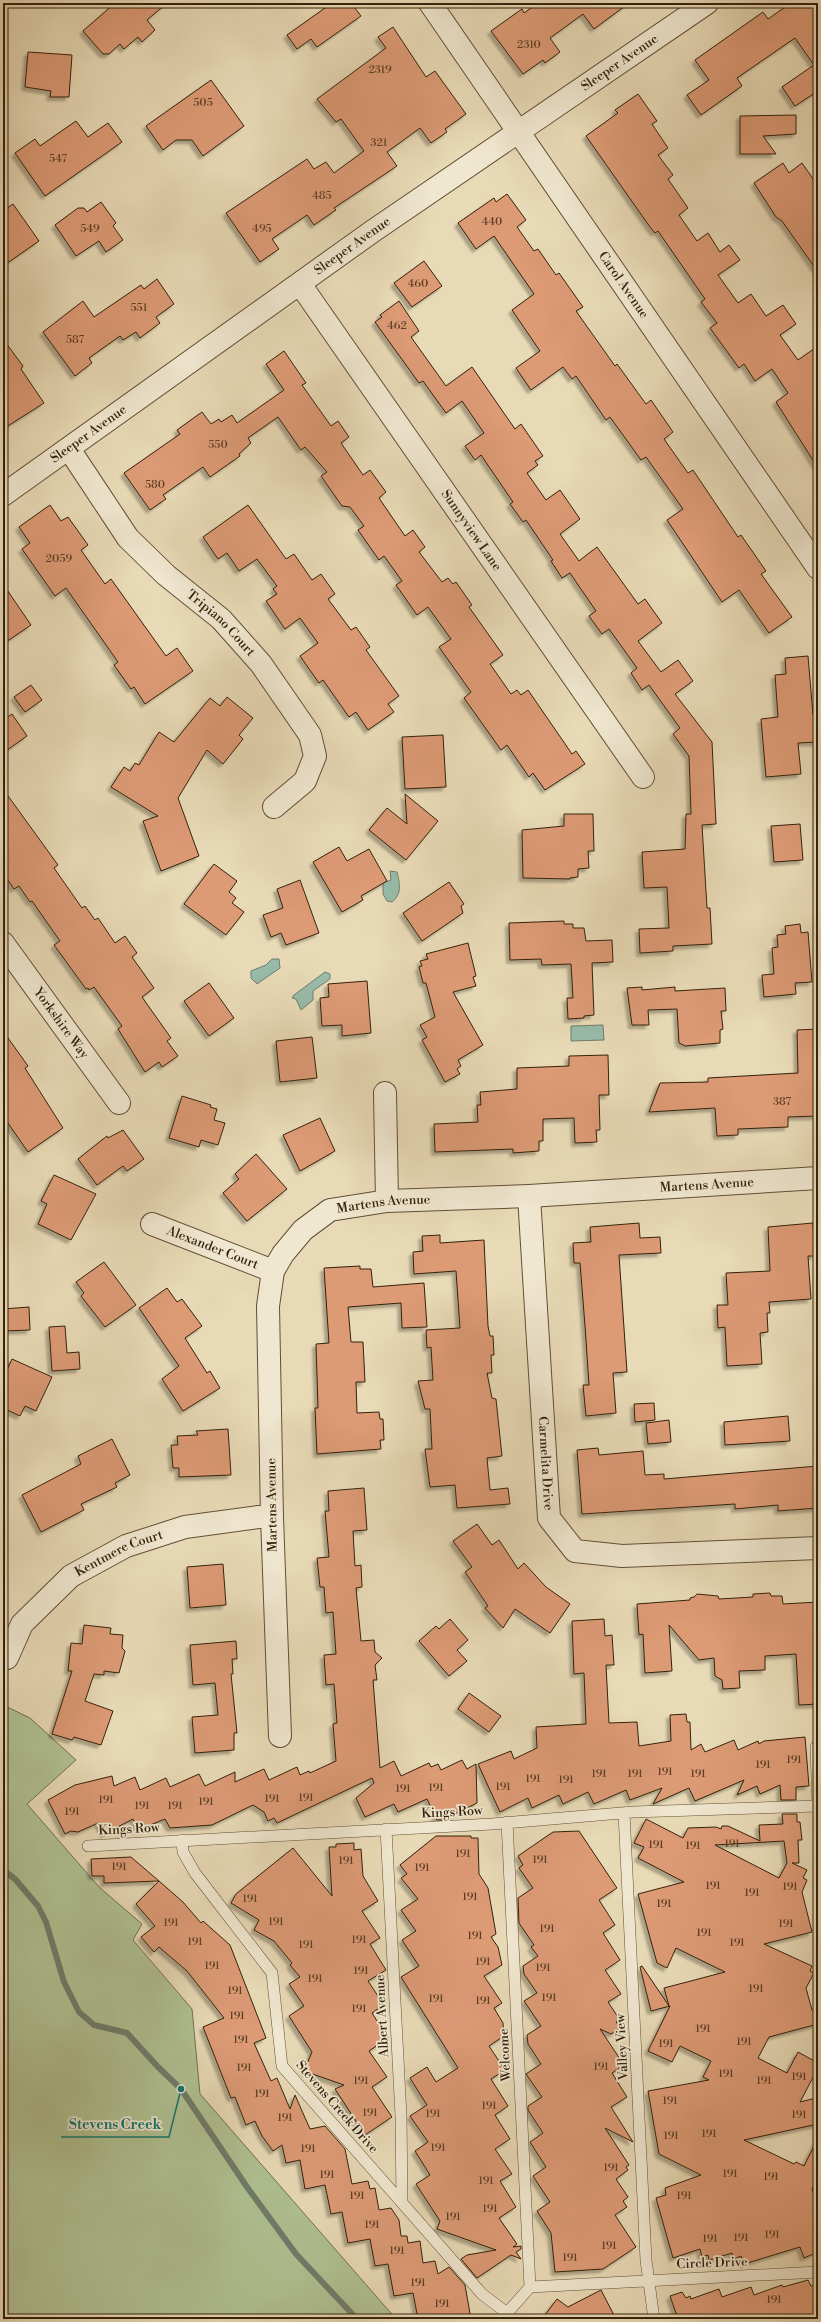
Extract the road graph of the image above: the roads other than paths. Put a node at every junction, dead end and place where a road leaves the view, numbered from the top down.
1 (430, 3) edge
2 (707, 3) edge
3 (520, 132) junction
4 (300, 284) junction
5 (69, 449) junction
6 (3, 495) edge
7 (818, 568) edge
8 (643, 777) dead end
9 (274, 807) dead end
10 (3, 944) edge
11 (385, 1093) dead end
12 (119, 1103) dead end
13 (818, 1178) edge
14 (529, 1196) junction
15 (386, 1201) junction
16 (152, 1224) dead end
17 (273, 1271) junction
18 (272, 1517) junction
19 (818, 1548) edge
20 (7, 1658) dead end
21 (280, 1736) dead end
22 (816, 1747) dead end
23 (818, 1806) edge
24 (624, 1813) junction
25 (508, 1822) junction
26 (386, 1829) junction
27 (182, 1840) junction
28 (88, 1846) dead end
29 (402, 2202) junction
30 (818, 2272) edge
31 (648, 2280) junction
32 (530, 2287) junction
33 (508, 2316) edge
34 (654, 2319) edge

1 - 3 street, Carol Avenue
2 - 3 street, Sleeper Avenue
3 - 4 street, Sleeper Avenue
3 - 7 street, Carol Avenue
4 - 5 street, Sleeper Avenue
4 - 8 street, Sunnyview Lane
5 - 6 street, Sleeper Avenue
5 - 9 street, Tripiano Court
10 - 12 street, Yorkshire Way
11 - 15 street
13 - 14 street, Martens Avenue
14 - 15 street, Martens Avenue
14 - 19 street, Carmelita Drive
15 - 17 street, Martens Avenue
16 - 17 street, Alexander Court
17 - 18 street, Martens Avenue
18 - 20 street, Kentmere Court
18 - 21 street, Martens Avenue
22 - 23 lane
23 - 24 lane, Kings Row
24 - 25 lane, Kings Row
24 - 31 lane, Valley View
25 - 26 lane, Kings Row
25 - 32 lane, Welcome
26 - 27 lane, Kings Row
26 - 29 lane, Albert Avenue
27 - 28 lane, Kings Row
27 - 29 lane, Stevens Creek Drive
29 - 33 lane, Stevens Creek Drive
30 - 31 lane, Circle Drive
31 - 32 lane, Circle Drive
31 - 34 lane
32 - 33 lane

